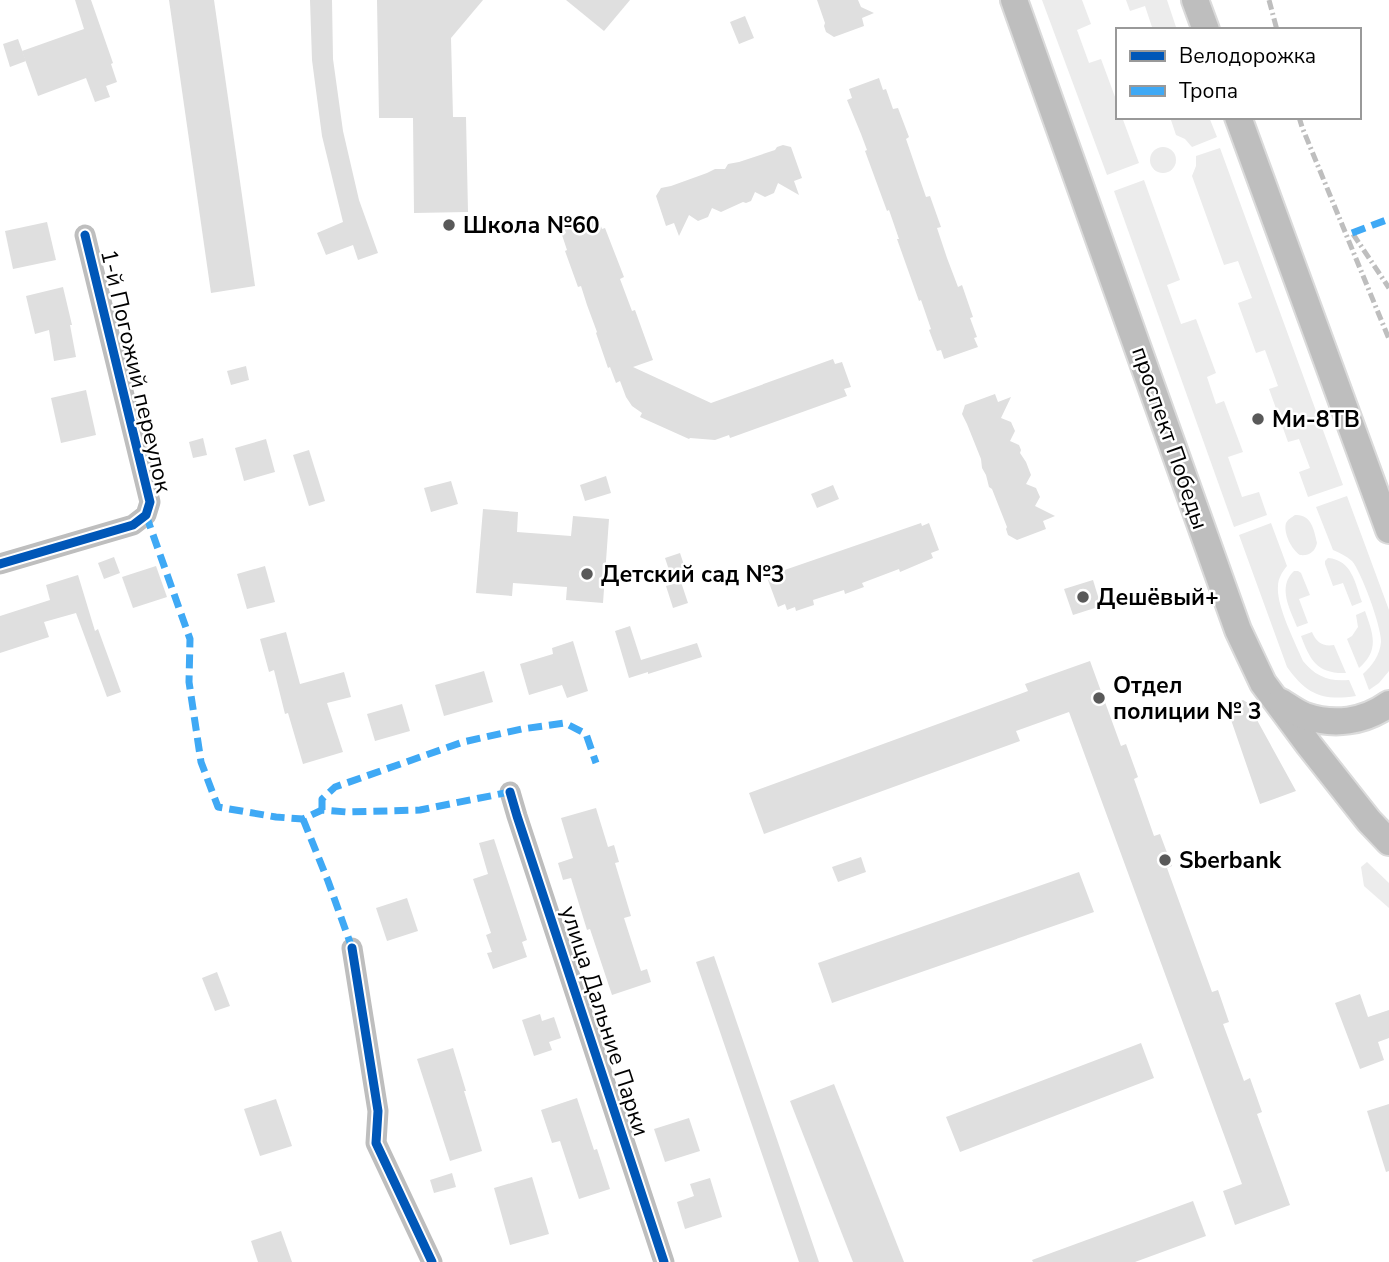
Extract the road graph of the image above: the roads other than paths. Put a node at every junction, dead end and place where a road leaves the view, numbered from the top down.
1 (1014, 0) edge
2 (1195, 0) edge
3 (1205, 28) edge
4 (1239, 119) edge
5 (85, 235) dead end
6 (1389, 530) edge
7 (0, 564) edge
8 (1264, 683) junction
9 (1389, 704) edge
10 (510, 792) dead end
11 (1379, 814) edge
12 (1389, 842) edge
13 (352, 948) dead end
14 (432, 1262) edge
15 (664, 1262) edge

1 - 8 main road, проспект Победы
2 - 3 main road
4 - 6 main road
5 - 7 street, 1-й Погожий переулок
8 - 9 main road
8 - 11 main road, проспект Победы
10 - 15 street, улица Дальние Парки
11 - 12 main road, проспект Победы
13 - 14 street

